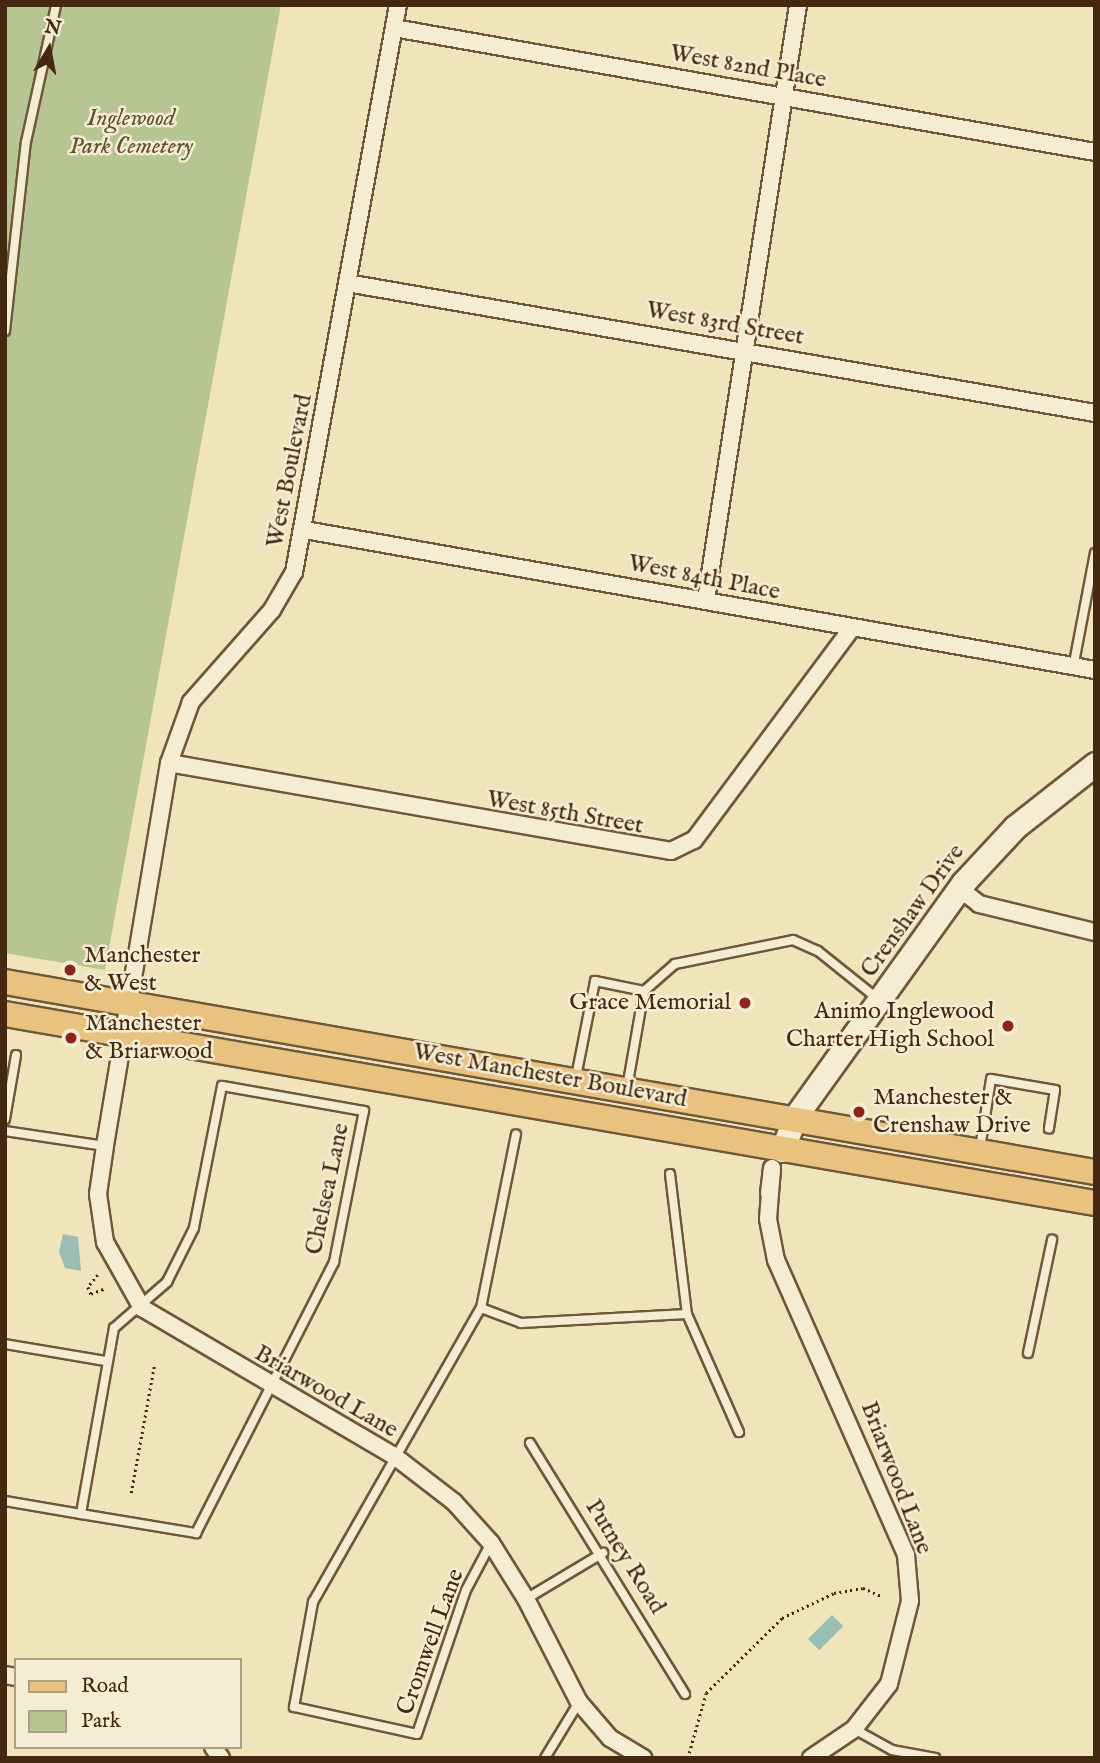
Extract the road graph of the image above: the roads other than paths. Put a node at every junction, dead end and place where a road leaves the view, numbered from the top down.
1 (57, 5) edge
2 (398, 5) edge
3 (798, 5) edge
4 (394, 28) junction
5 (781, 96) junction
6 (1095, 152) edge
7 (347, 283) junction
8 (5, 331) edge
9 (741, 349) junction
10 (1095, 413) edge
11 (305, 530) junction
12 (1095, 553) edge
13 (706, 600) junction
14 (850, 631) junction
15 (1073, 668) junction
16 (1095, 670) edge
17 (169, 763) junction
18 (1095, 764) edge
19 (960, 889) junction
20 (1095, 932) edge
21 (5, 982) edge
22 (644, 991) junction
23 (880, 1001) junction
24 (127, 1004) junction
25 (5, 1014) edge
26 (121, 1033) junction
27 (16, 1055) dead end
28 (576, 1080) junction
29 (627, 1088) junction
30 (794, 1117) junction
31 (5, 1119) edge
32 (1049, 1129) dead end
33 (5, 1130) edge
34 (516, 1135) dead end
35 (105, 1146) junction
36 (980, 1151) junction
37 (777, 1159) junction
38 (1095, 1172) edge
39 (670, 1174) dead end
40 (1095, 1203) edge
41 (1052, 1240) dead end
42 (142, 1308) junction
43 (481, 1308) junction
44 (687, 1314) junction
45 (5, 1344) edge
46 (1028, 1353) dead end
47 (105, 1361) junction
48 (268, 1387) junction
49 (739, 1432) dead end
50 (530, 1443) dead end
51 (393, 1455) junction
52 (5, 1501) edge
53 (81, 1514) junction
54 (491, 1543) junction
55 (603, 1553) junction
56 (526, 1598) junction
57 (685, 1693) dead end
58 (579, 1702) junction
59 (854, 1729) junction
60 (545, 1758) edge
61 (643, 1758) edge
62 (811, 1758) edge
63 (935, 1758) edge

1 - 8 lane
2 - 4 street, West Boulevard
3 - 5 street
4 - 5 street, West 82nd Place
4 - 7 street, West Boulevard
5 - 6 street, West 82nd Place
5 - 9 street
7 - 9 street, West 83rd Street
7 - 11 street, West Boulevard
9 - 10 street, West 83rd Street
9 - 13 street
11 - 13 street, West 84th Place
11 - 17 street, West Boulevard
12 - 15 lane
13 - 14 street, West 84th Place
14 - 15 street, West 84th Place
14 - 17 street, West 85th Street
15 - 16 street, West 84th Place
17 - 24 street, West Boulevard
18 - 19 main road, Crenshaw Drive
19 - 20 street
19 - 23 main road, Crenshaw Drive
21 - 24 main road, West Manchester Boulevard
22 - 23 lane
22 - 28 lane
22 - 29 lane
23 - 30 main road, Crenshaw Drive
24 - 26 street, West Boulevard
24 - 28 main road, West Manchester Boulevard
25 - 26 main road, West Manchester Boulevard
26 - 35 street, Briarwood Lane
26 - 37 main road, West Manchester Boulevard
27 - 31 lane
28 - 29 main road, West Manchester Boulevard
29 - 30 main road, West Manchester Boulevard
30 - 36 main road, West Manchester Boulevard
30 - 37 main road, Crenshaw Drive
32 - 36 lane
33 - 35 lane
34 - 43 lane
35 - 42 street, Briarwood Lane
36 - 38 main road, West Manchester Boulevard
37 - 40 main road, West Manchester Boulevard
37 - 59 street, Briarwood Lane
39 - 44 lane
41 - 46 lane
42 - 47 lane
42 - 48 street, Briarwood Lane
42 - 48 lane, Chelsea Lane
43 - 44 lane
43 - 51 lane
44 - 49 lane
45 - 47 lane
47 - 53 lane
48 - 51 street, Briarwood Lane
48 - 53 lane, Chelsea Lane
50 - 55 lane, Putney Road
51 - 54 street, Briarwood Lane
51 - 54 lane, Cromwell Lane
52 - 53 lane
54 - 56 street, Briarwood Lane
55 - 56 lane
55 - 57 lane, Putney Road
56 - 58 street, Briarwood Lane
58 - 60 lane
58 - 61 street, Briarwood Lane
59 - 62 street, Briarwood Lane
59 - 63 lane

